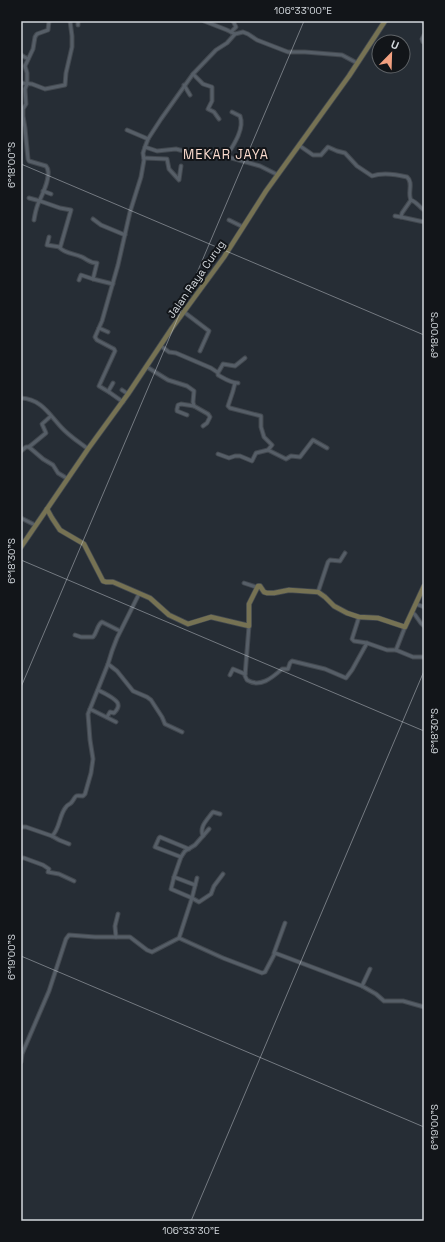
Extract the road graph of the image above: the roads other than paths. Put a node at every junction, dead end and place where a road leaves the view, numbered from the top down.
1 (49, 21) edge
2 (70, 21) edge
3 (204, 21) edge
4 (233, 21) edge
5 (385, 21) edge
6 (233, 33) junction
7 (424, 35) edge
8 (423, 42) edge
9 (21, 55) edge
10 (28, 59) junction
11 (357, 63) junction
12 (23, 65) edge
13 (193, 74) junction
14 (21, 83) edge
15 (27, 83) junction
16 (184, 85) junction
17 (190, 95) dead end
18 (232, 112) dead end
19 (219, 119) dead end
20 (127, 130) dead end
21 (148, 139) junction
22 (300, 146) junction
23 (145, 147) junction
24 (168, 150) junction
25 (226, 157) junction
26 (144, 158) junction
27 (167, 159) junction
28 (181, 166) dead end
29 (278, 175) junction
30 (43, 191) junction
31 (51, 194) dead end
32 (29, 198) dead end
33 (40, 200) junction
34 (411, 200) junction
35 (424, 210) edge
36 (395, 216) dead end
37 (401, 217) junction
38 (93, 219) dead end
39 (34, 220) dead end
40 (229, 220) dead end
41 (424, 222) edge
42 (243, 227) junction
43 (125, 235) junction
44 (49, 237) dead end
45 (60, 247) junction
46 (93, 279) junction
47 (79, 280) dead end
48 (113, 284) junction
49 (184, 312) junction
50 (99, 328) junction
51 (108, 332) dead end
52 (161, 346) junction
53 (200, 351) dead end
54 (245, 358) dead end
55 (147, 367) junction
56 (218, 372) junction
57 (113, 383) dead end
58 (122, 390) dead end
59 (109, 392) junction
60 (128, 394) junction
61 (21, 398) edge
62 (123, 402) junction
63 (194, 406) junction
64 (187, 415) dead end
65 (51, 416) junction
66 (203, 426) dead end
67 (30, 447) junction
68 (327, 448) dead end
69 (88, 449) junction
70 (268, 450) junction
71 (21, 451) edge
72 (218, 454) dead end
73 (68, 479) junction
74 (47, 508) junction
75 (21, 518) edge
76 (35, 525) junction
77 (21, 547) edge
78 (345, 553) dead end
79 (244, 583) dead end
80 (424, 586) edge
81 (256, 587) junction
82 (318, 592) junction
83 (139, 594) junction
84 (416, 604) junction
85 (424, 608) edge
86 (412, 612) junction
87 (359, 617) junction
88 (249, 626) junction
89 (424, 626) edge
90 (405, 627) junction
91 (120, 631) junction
92 (75, 635) dead end
93 (367, 643) junction
94 (396, 650) junction
95 (424, 657) edge
96 (108, 664) junction
97 (245, 674) junction
98 (230, 675) dead end
99 (98, 690) junction
100 (90, 708) junction
101 (107, 717) junction
102 (116, 722) dead end
103 (182, 732) dead end
104 (220, 814) dead end
105 (21, 827) edge
106 (209, 829) dead end
107 (52, 836) junction
108 (203, 836) junction
109 (69, 844) dead end
110 (190, 849) junction
111 (181, 856) junction
112 (21, 858) edge
113 (223, 874) dead end
114 (174, 877) junction
115 (197, 878) dead end
116 (74, 881) dead end
117 (195, 885) junction
118 (192, 898) junction
119 (118, 914) dead end
120 (285, 923) dead end
121 (116, 937) junction
122 (179, 938) junction
123 (274, 953) junction
124 (370, 969) dead end
125 (362, 986) junction
126 (424, 1007) edge
127 (22, 1053) edge
128 (21, 1062) edge

1 - 10 street
2 - 15 street
3 - 6 street
4 - 6 street
5 - 11 street, Jalan Raya Curug
6 - 11 street
6 - 13 street
7 - 8 street
9 - 10 street
10 - 12 street
11 - 22 street, Jalan Raya Curug
12 - 15 street
13 - 16 street
13 - 19 street
14 - 15 street
15 - 30 street
16 - 17 street
16 - 21 street
18 - 25 street
20 - 21 street
21 - 23 street
22 - 29 street, Jalan Raya Curug
22 - 34 street
23 - 24 street
23 - 26 street
24 - 25 street
24 - 27 street
25 - 29 street
26 - 27 street
26 - 43 street
27 - 28 street
29 - 42 street, Jalan Raya Curug
30 - 31 street
30 - 33 street
32 - 33 street
33 - 39 street
33 - 45 street
34 - 35 street
34 - 37 street
36 - 37 street
37 - 41 street
38 - 43 street
40 - 42 street
42 - 49 street, Jalan Raya Curug
43 - 48 street
44 - 45 street
45 - 46 street
46 - 47 street
46 - 48 street
48 - 50 street
49 - 52 street, Jalan Raya Curug
49 - 53 street
50 - 51 street
50 - 59 street
52 - 55 street, Jalan Raya Curug
52 - 56 street
54 - 56 street
55 - 60 street, Jalan Raya Curug
55 - 63 street
56 - 70 street
57 - 59 street
58 - 60 street
59 - 62 street
60 - 62 street, Jalan Raya Curug
61 - 65 street
62 - 69 street, Jalan Raya Curug
63 - 64 street
63 - 66 street
65 - 67 street
65 - 69 street
67 - 71 street
67 - 73 street
68 - 70 street
69 - 73 street, Jalan Raya Curug
70 - 72 street
73 - 74 street, Jalan Raya Curug
74 - 76 street, Jalan Raya Curug
74 - 83 street
75 - 76 street
76 - 77 street, Jalan Raya Curug
78 - 82 street
79 - 81 street
80 - 84 street
81 - 82 street
81 - 88 street
82 - 87 street
83 - 88 street
83 - 91 street
84 - 85 street
84 - 86 street
86 - 89 street
86 - 90 street
87 - 90 street
87 - 93 street
88 - 97 street
90 - 94 street
91 - 92 street
91 - 96 street
93 - 94 street
93 - 97 street
94 - 95 street
96 - 99 street
96 - 103 street
97 - 98 street
99 - 100 street
99 - 101 street
100 - 101 street
100 - 107 street
101 - 102 street
104 - 108 street
105 - 107 street
106 - 108 street
107 - 109 street
108 - 110 street
110 - 111 street
110 - 111 street
111 - 114 street
112 - 116 street
113 - 118 street
114 - 117 street
114 - 118 street
115 - 117 street
117 - 118 street
118 - 122 street
119 - 121 street
120 - 123 street
121 - 122 street
121 - 127 street
122 - 123 street
123 - 125 street
124 - 125 street
125 - 126 street
127 - 128 street

